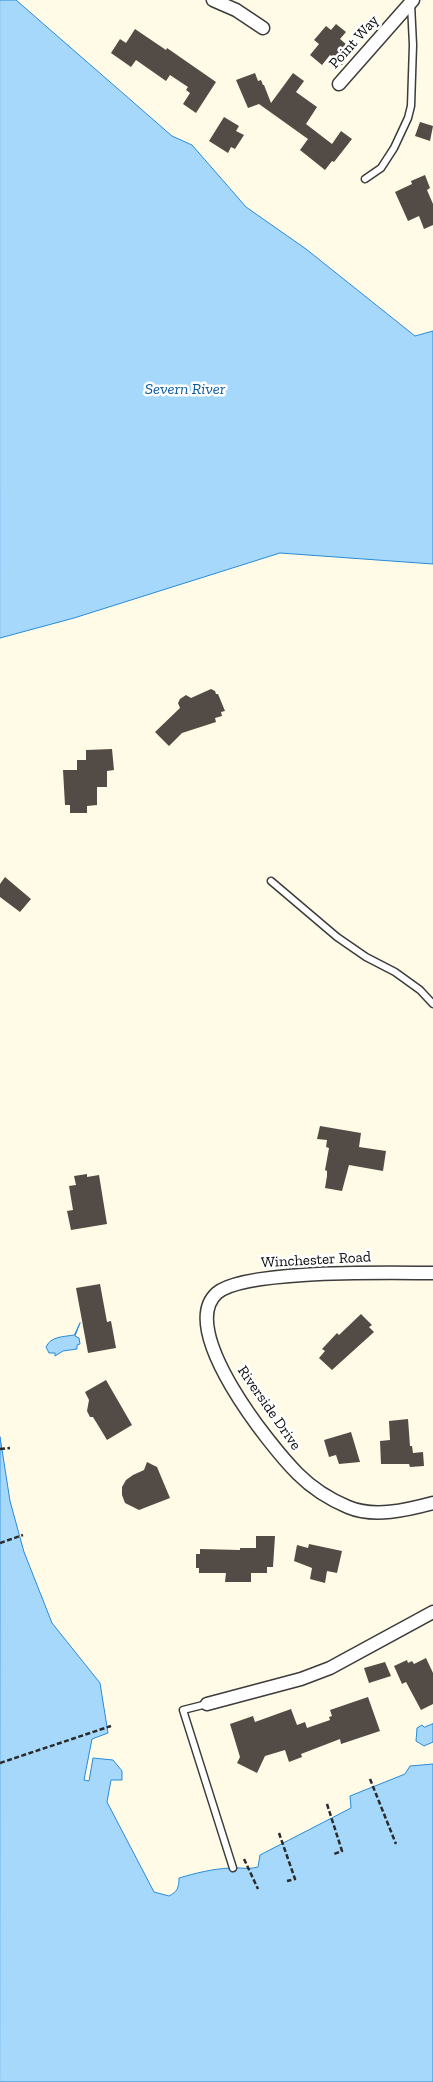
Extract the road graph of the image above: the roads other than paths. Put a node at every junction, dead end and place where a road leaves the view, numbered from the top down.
1 (213, 0) edge
2 (412, 2) edge
3 (263, 28) dead end
4 (339, 84) dead end
5 (365, 179) dead end
6 (272, 881) dead end
7 (433, 1004) edge
8 (433, 1273) edge
9 (209, 1304) joint
10 (433, 1503) edge
11 (433, 1612) edge
12 (207, 1704) joint
13 (233, 1868) dead end

1 - 3 street
2 - 4 street, Point Way
2 - 5 lane
6 - 7 lane
8 - 9 street, Winchester Road
9 - 10 street, Riverside Drive
11 - 12 street
12 - 13 lane

